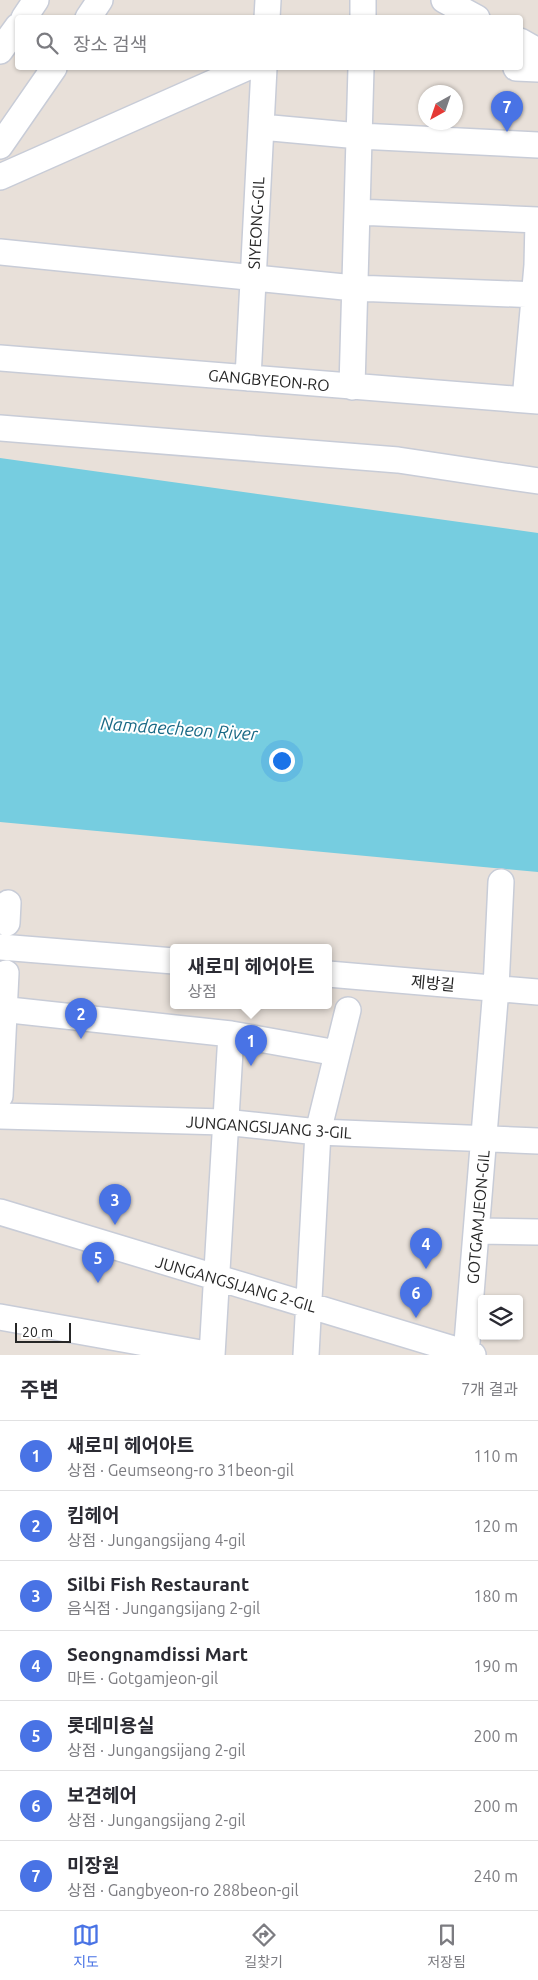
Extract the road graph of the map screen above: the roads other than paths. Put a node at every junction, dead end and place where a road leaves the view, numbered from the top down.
1 (36, 0) edge
2 (100, 0) edge
3 (268, 0) edge
4 (363, 0) edge
5 (444, 0) edge
6 (26, 15) edge
7 (90, 15) edge
8 (267, 15) edge
9 (363, 15) edge
10 (472, 15) edge
11 (15, 30) edge
12 (523, 43) edge
13 (0, 51) edge
14 (538, 51) edge
15 (523, 68) edge
16 (538, 69) edge
17 (53, 70) edge
18 (241, 70) edge
19 (264, 70) edge
20 (361, 70) edge
21 (261, 127) junction
22 (359, 136) junction
23 (538, 145) edge
24 (0, 146) edge
25 (0, 177) edge
26 (356, 212) junction
27 (538, 221) edge
28 (0, 252) edge
29 (253, 278) junction
30 (354, 288) junction
31 (536, 295) edge
32 (0, 358) edge
33 (248, 378) junction
34 (352, 387) junction
35 (531, 401) edge
36 (0, 428) edge
37 (538, 481) edge
38 (501, 882) dead end
39 (0, 947) edge
40 (170, 961) edge
41 (6, 973) dead end
42 (332, 974) edge
43 (496, 988) junction
44 (538, 992) edge
45 (3, 1009) edge
46 (348, 1010) dead end
47 (231, 1034) junction
48 (337, 1053) junction
49 (0, 1096) edge
50 (0, 1116) edge
51 (224, 1122) junction
52 (318, 1132) junction
53 (484, 1138) junction
54 (538, 1141) edge
55 (0, 1212) edge
56 (477, 1230) junction
57 (538, 1232) edge
58 (216, 1280) junction
59 (310, 1305) junction
60 (0, 1316) edge
61 (468, 1354) edge
62 (212, 1355) edge
63 (306, 1355) edge

1 - 6 street
2 - 7 street
3 - 8 street
4 - 9 street
5 - 10 street
11 - 13 street
12 - 14 street
15 - 16 street
17 - 24 street
18 - 25 street
19 - 21 street, SIYEONG-GIL
20 - 22 street
21 - 22 street
21 - 29 street, SIYEONG-GIL
22 - 23 street
22 - 26 street
26 - 27 street
26 - 30 street
27 - 31 street
28 - 29 street
29 - 30 street
29 - 33 street, SIYEONG-GIL
30 - 31 street
30 - 34 street
31 - 35 street
32 - 33 street, GANGBYEON-RO
33 - 34 street, GANGBYEON-RO
34 - 35 street, GANGBYEON-RO
36 - 37 street
38 - 43 street, GOTGAMJEON-GIL
39 - 40 street
41 - 45 street
42 - 43 street, 제방길
43 - 44 street, 제방길
43 - 53 street, GOTGAMJEON-GIL
45 - 47 street
45 - 49 street
46 - 48 street
47 - 48 street
47 - 51 street
48 - 52 street
50 - 51 street, JUNGANGSIJANG 3-GIL
51 - 52 street, JUNGANGSIJANG 3-GIL
51 - 58 street
52 - 53 street, JUNGANGSIJANG 3-GIL
52 - 59 street
53 - 54 street, JUNGANGSIJANG 3-GIL
53 - 56 street, GOTGAMJEON-GIL
55 - 58 street, JUNGANGSIJANG 2-GIL
56 - 57 street
56 - 61 street, GOTGAMJEON-GIL
58 - 59 street, JUNGANGSIJANG 2-GIL
58 - 62 street
59 - 61 street, JUNGANGSIJANG 2-GIL
59 - 63 street
60 - 62 street

